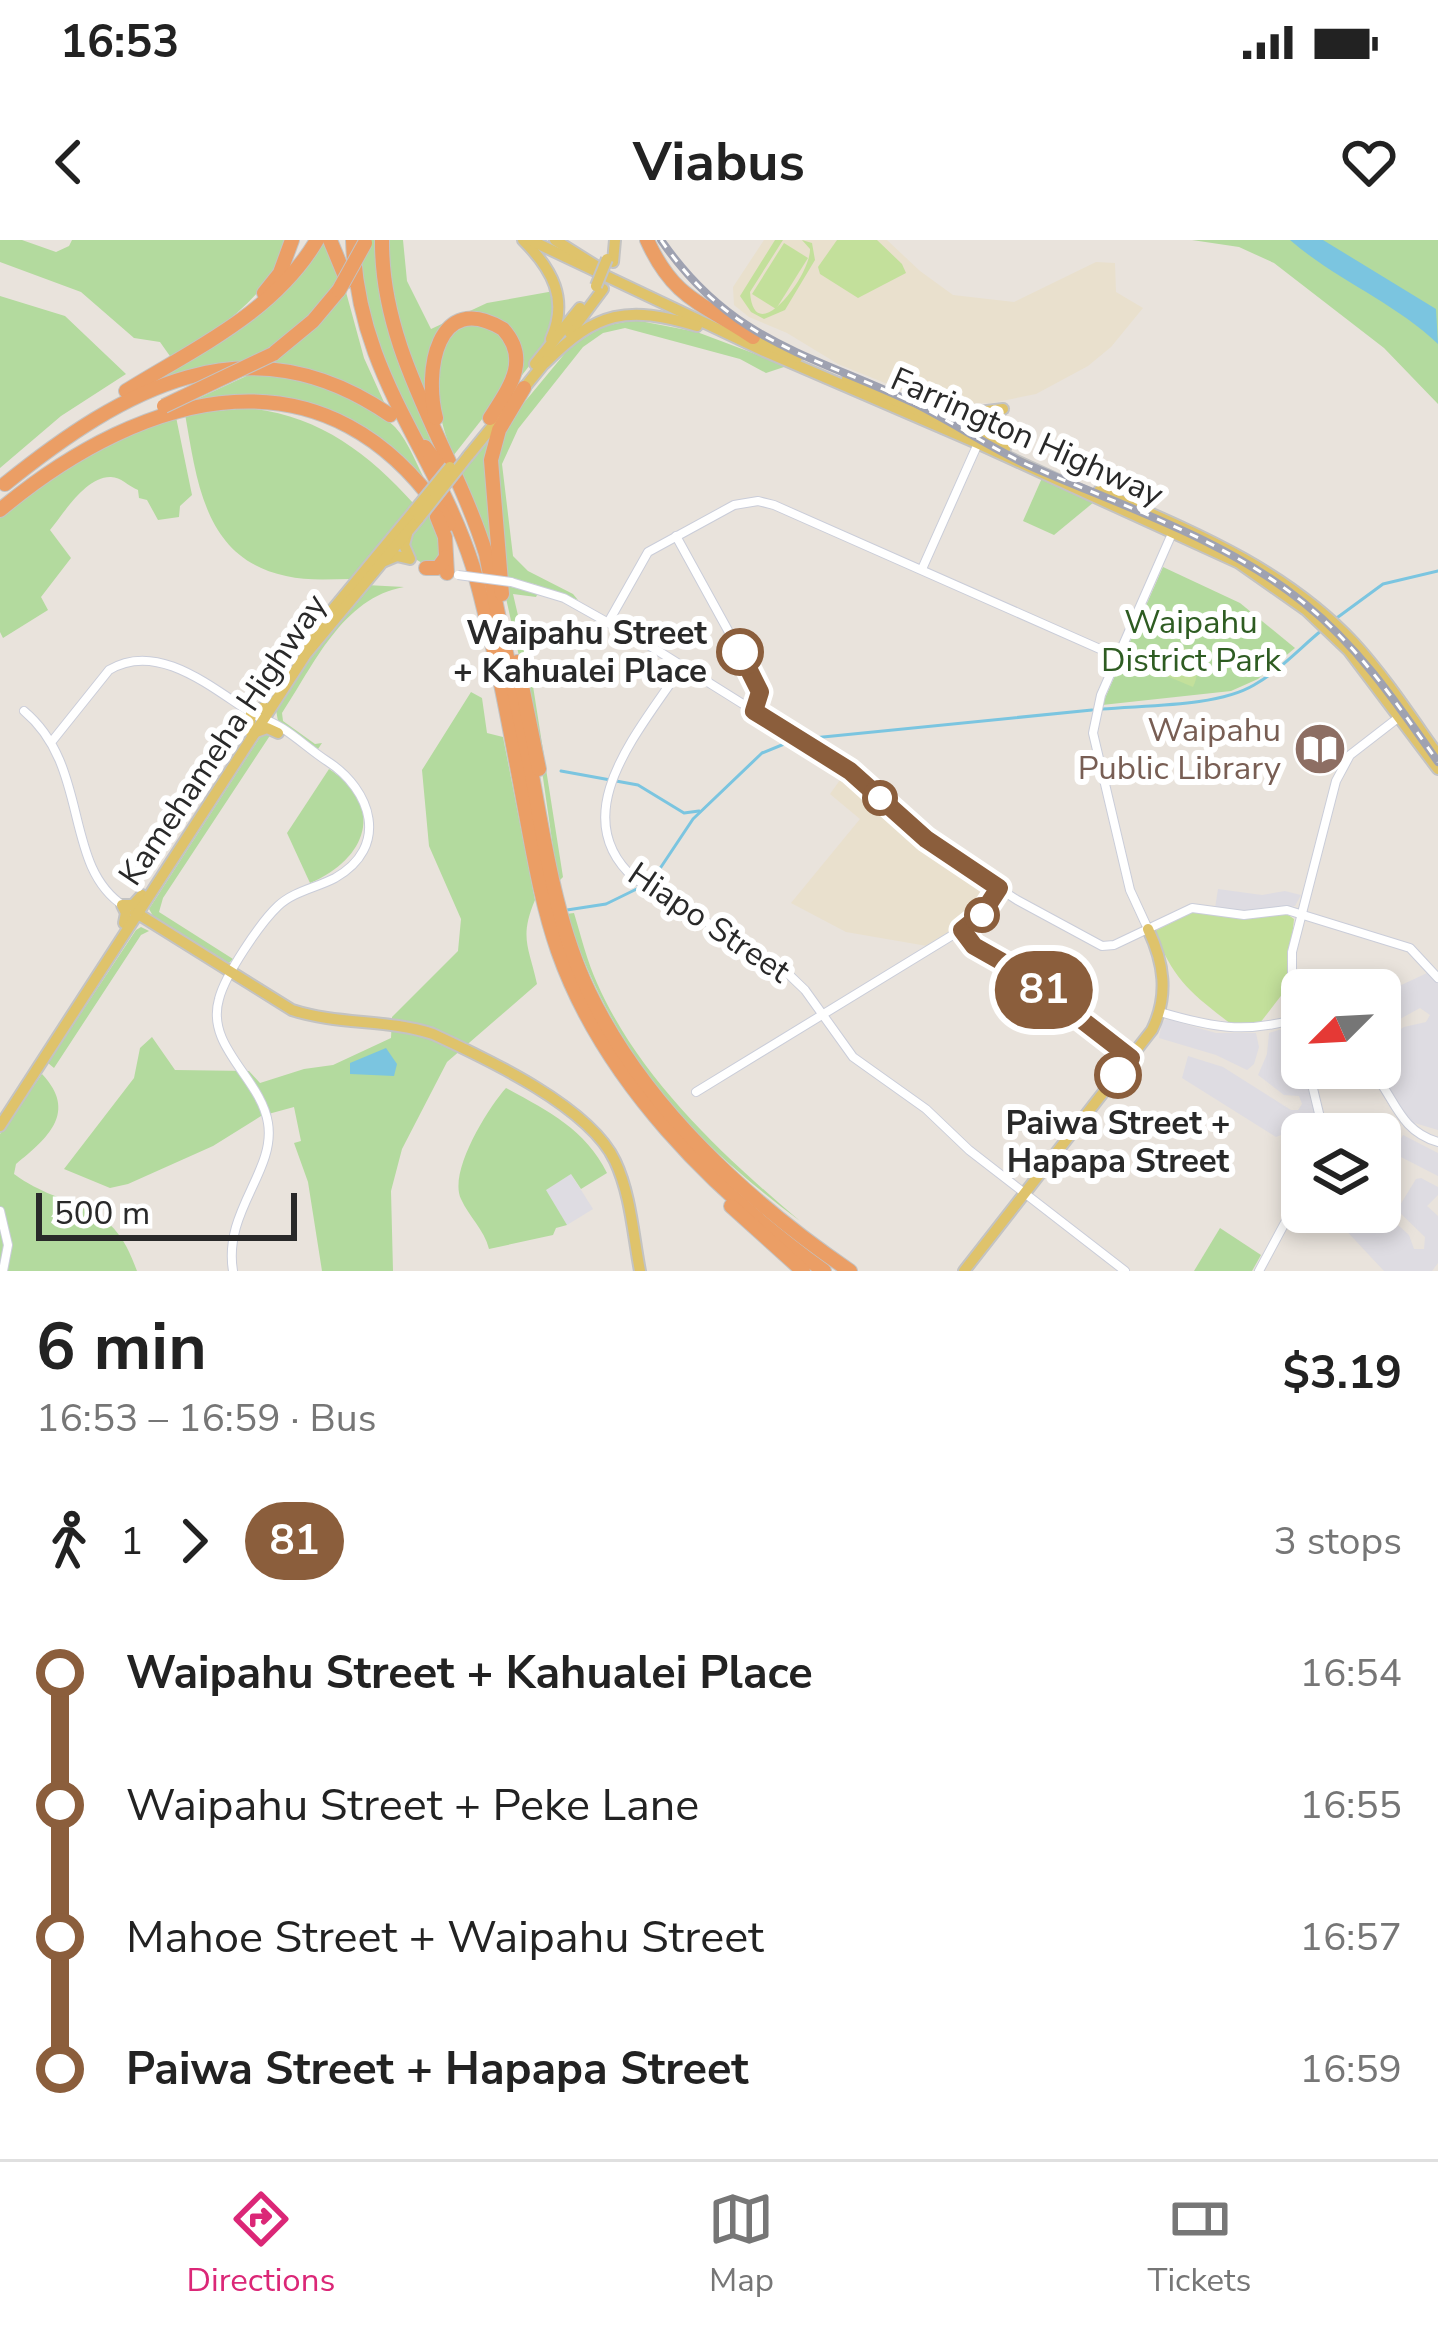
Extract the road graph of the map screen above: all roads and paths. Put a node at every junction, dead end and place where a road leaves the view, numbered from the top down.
1 (292, 240) edge
2 (317, 240) edge
3 (330, 240) edge
4 (382, 240) edge
5 (527, 240) edge
6 (544, 240) edge
7 (555, 240) edge
8 (612, 240) edge
9 (646, 240) edge
10 (361, 241) edge
11 (607, 264) junction
12 (600, 287) junction
13 (219, 332) junction
14 (753, 337) junction
15 (764, 351) junction
16 (545, 363) junction
17 (529, 372) junction
18 (149, 383) junction
19 (524, 388) junction
20 (292, 407) junction
21 (165, 409) junction
22 (1003, 409) dead end
23 (390, 415) dead end
24 (936, 417) junction
25 (490, 418) junction
26 (989, 422) dead end
27 (410, 436) junction
28 (424, 447) dead end
29 (975, 448) junction
30 (997, 449) junction
31 (466, 453) junction
32 (455, 475) junction
33 (2, 491) edge
34 (0, 510) edge
35 (1174, 528) junction
36 (403, 531) junction
37 (676, 536) junction
38 (395, 546) junction
39 (381, 557) junction
40 (410, 559) junction
41 (426, 568) joint
42 (451, 568) junction
43 (922, 569) junction
44 (492, 585) junction
45 (352, 591) junction
46 (609, 621) junction
47 (1118, 657) junction
48 (682, 666) junction
49 (24, 711) dead end
50 (754, 711) junction
51 (1404, 713) junction
52 (262, 722) junction
53 (52, 740) junction
54 (1438, 754) edge
55 (1438, 770) edge
56 (544, 873) junction
57 (999, 888) junction
58 (146, 896) junction
59 (133, 911) junction
60 (1300, 914) junction
61 (556, 923) junction
62 (153, 925) junction
63 (125, 928) junction
64 (1148, 929) junction
65 (962, 930) junction
66 (1292, 969) edge
67 (1436, 973) edge
68 (231, 975) junction
69 (1160, 1012) junction
70 (822, 1015) junction
71 (1281, 1023) edge
72 (1131, 1058) junction
73 (1382, 1089) edge
74 (695, 1092) dead end
75 (0, 1114) edge
76 (0, 1126) edge
77 (670, 1133) junction
78 (1438, 1142) edge
79 (700, 1144) junction
80 (1028, 1196) junction
81 (1, 1214) edge
82 (1281, 1229) edge
83 (3, 1271) edge
84 (232, 1271) edge
85 (637, 1271) edge
86 (802, 1271) edge
87 (824, 1271) edge
88 (850, 1271) edge
89 (860, 1271) edge
90 (967, 1271) edge
91 (1125, 1271) edge
92 (1258, 1271) edge

1 - 13 highway
2 - 13 highway
3 - 27 highway
4 - 32 highway
5 - 15 main road, Farrington Highway
5 - 17 main road
6 - 11 main road, Farrington Highway
7 - 11 main road
8 - 11 main road
9 - 14 highway
10 - 21 highway, bridge
10 - 27 highway
11 - 12 main road, bridge
11 - 14 main road, Farrington Highway
12 - 16 main road, Kamehameha Highway
12 - 17 main road
13 - 18 highway
14 - 24 main road, Farrington Highway
15 - 16 main road
15 - 29 main road, Farrington Highway
16 - 19 main road, Kamehameha Highway
17 - 25 main road, Kamehameha Highway
18 - 23 highway
18 - 33 highway
19 - 31 main road, Kamehameha Highway
19 - 56 highway
20 - 21 highway
20 - 42 highway
20 - 56 highway
21 - 33 highway
21 - 34 highway
22 - 24 main road
24 - 29 main road, Farrington Highway
25 - 31 main road, Kamehameha Highway
25 - 32 highway
26 - 30 main road
27 - 56 highway
28 - 44 highway
29 - 30 main road, Farrington Highway
29 - 43 street
30 - 35 main road, Farrington Highway
31 - 36 main road, Kamehameha Highway, bridge
32 - 44 highway
35 - 47 street
35 - 51 main road, Farrington Highway
36 - 38 main road
36 - 39 main road, Kamehameha Highway
36 - 40 main road
37 - 43 street
37 - 46 street
37 - 50 street
38 - 39 main road
38 - 40 street
39 - 40 main road
39 - 45 main road, Kamehameha Highway
40 - 41 street
41 - 42 highway
42 - 46 street, bridge
43 - 47 street
44 - 56 highway
45 - 52 main road, Kamehameha Highway
45 - 52 main road, Kamehameha Highway
46 - 48 street
47 - 64 street
48 - 50 street
48 - 70 street, Hiapo Street
49 - 53 street
50 - 57 street
51 - 54 main road, Farrington Highway
51 - 55 main road, Farrington Highway
51 - 60 street
52 - 53 street
52 - 58 main road, Kamehameha Highway
52 - 68 street
53 - 59 street
56 - 61 highway
57 - 64 street
57 - 65 street
58 - 59 main road, Kamehameha Highway
58 - 62 main road
59 - 62 main road
59 - 63 main road, Kamehameha Highway
60 - 64 street
60 - 66 street
60 - 67 street
61 - 77 highway
61 - 79 highway
62 - 63 main road
62 - 68 main road
63 - 75 main road, Kamehameha Highway
63 - 76 main road, Kamehameha Highway
64 - 69 main road
65 - 70 street
65 - 72 street
68 - 84 street
68 - 85 main road
69 - 71 street
69 - 72 main road
70 - 74 street
70 - 80 street, Hiapo Street
72 - 80 main road
73 - 78 street
77 - 86 highway
77 - 87 highway
79 - 88 highway
79 - 89 highway
80 - 90 main road
80 - 91 street, Hiapo Street
81 - 83 street
82 - 92 street

